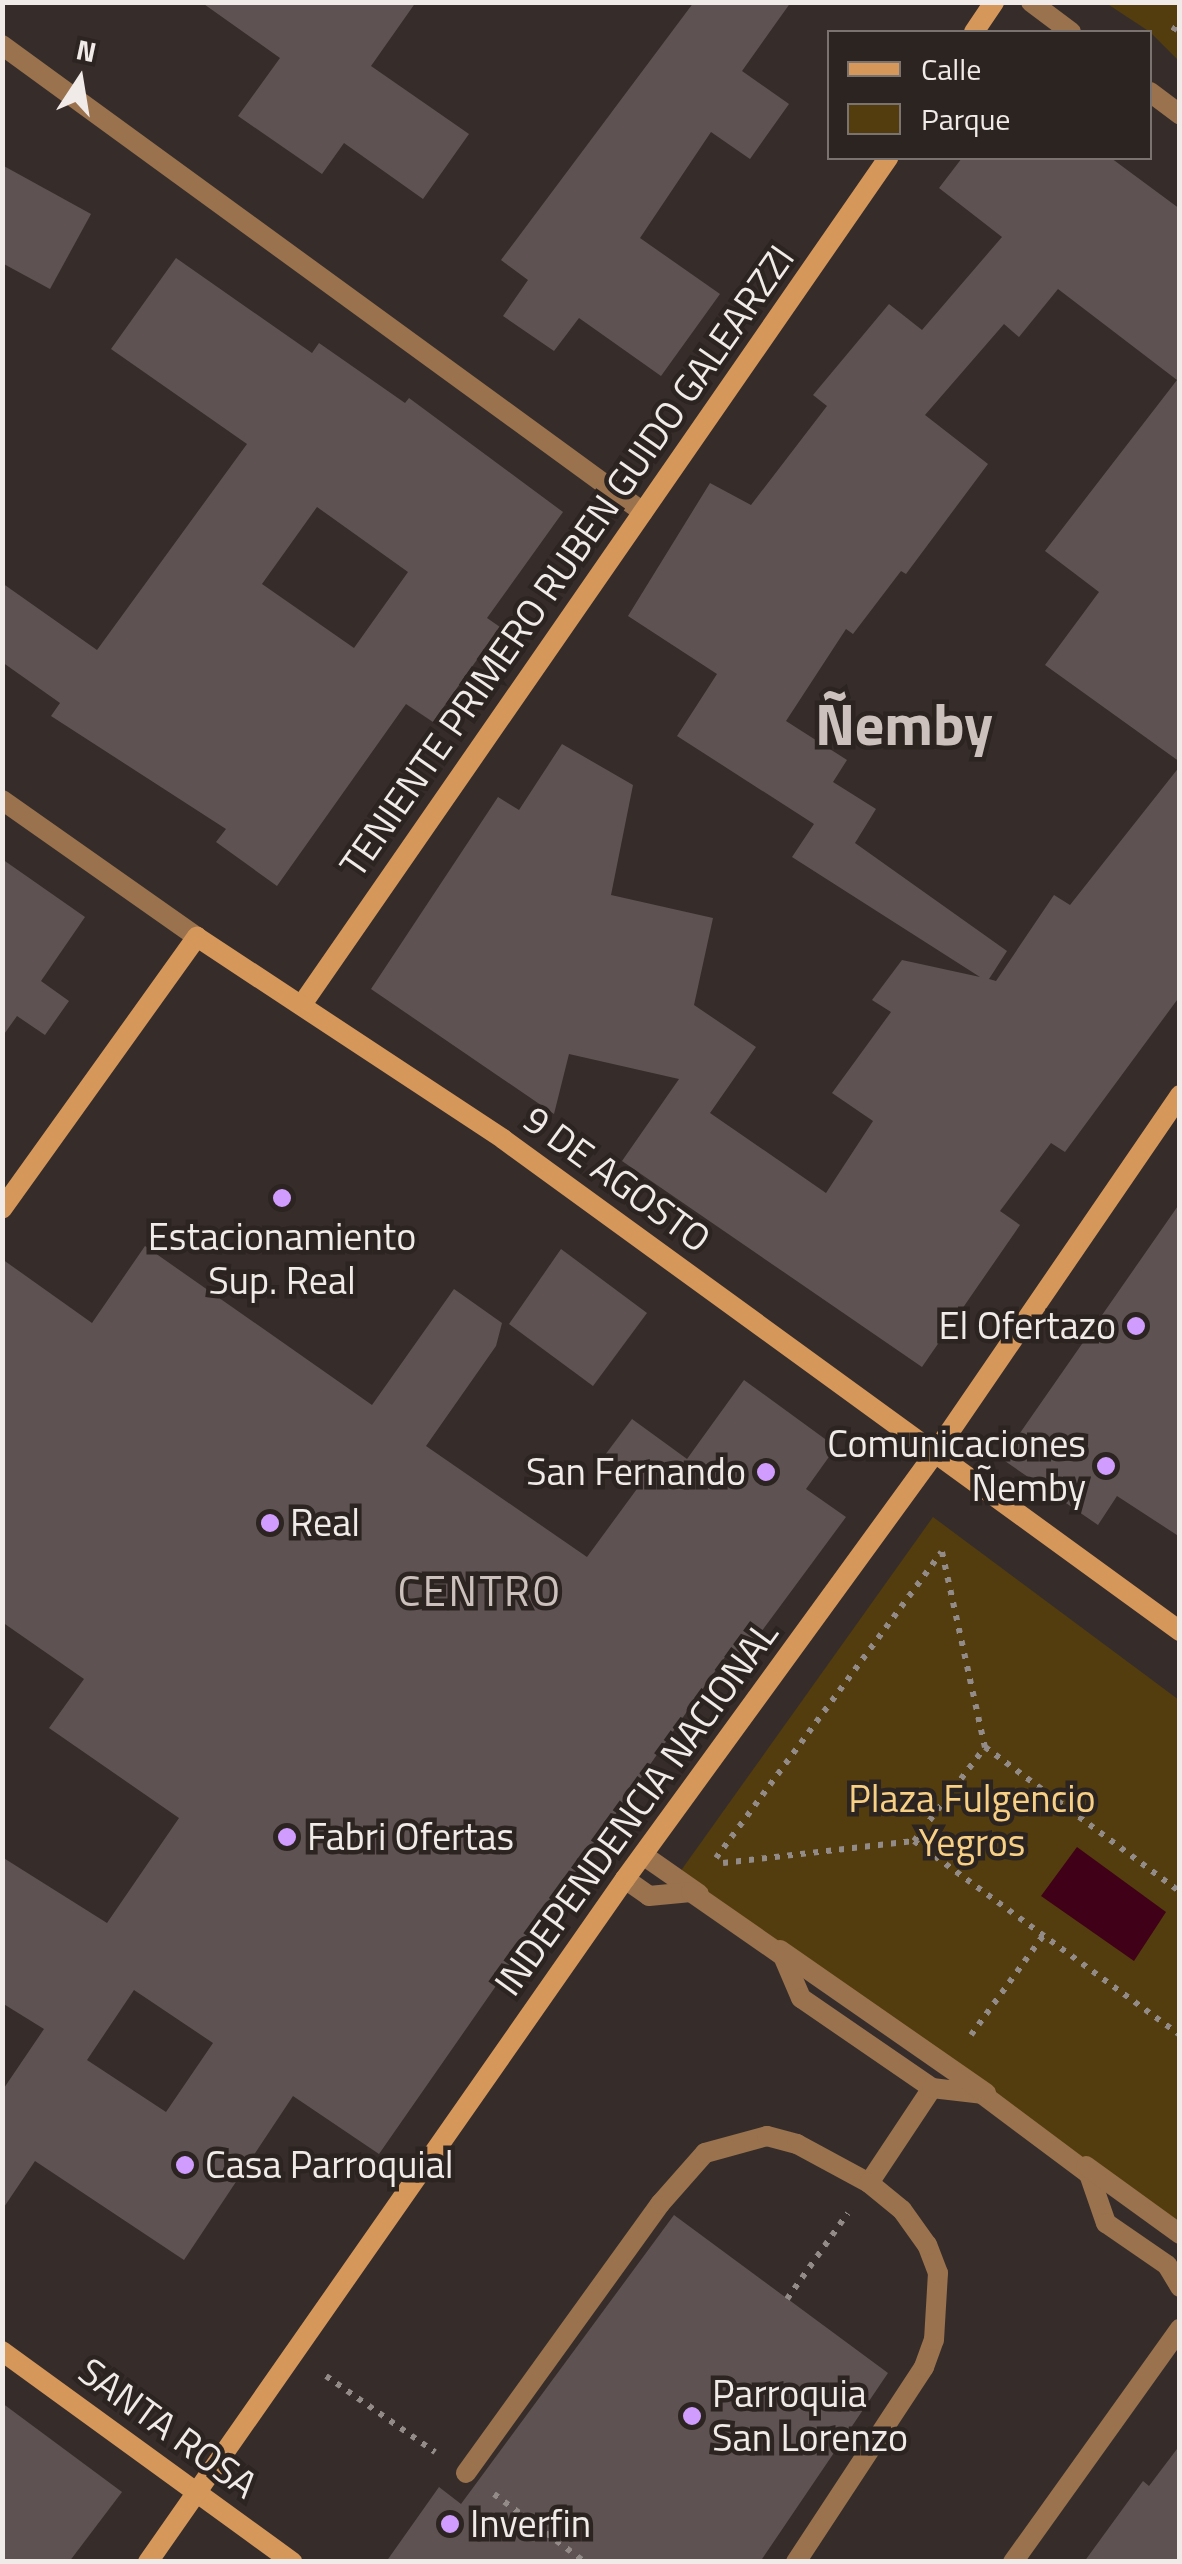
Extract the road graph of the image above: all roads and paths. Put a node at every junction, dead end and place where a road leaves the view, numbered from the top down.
1 (994, 2) edge
2 (1031, 2) edge
3 (1180, 20) edge
4 (975, 30) edge
5 (1068, 30) edge
6 (1173, 30) dead end
7 (2, 45) edge
8 (1152, 94) edge
9 (1180, 115) edge
10 (887, 160) edge
11 (644, 512) junction
12 (2, 800) edge
13 (197, 936) junction
14 (302, 1003) junction
15 (1180, 1094) edge
16 (2, 1209) edge
17 (935, 1453) junction
18 (1180, 1631) edge
19 (984, 1746) junction
20 (914, 1841) junction
21 (643, 1855) junction
22 (712, 1864) junction
23 (728, 1875) dead end
24 (624, 1880) junction
25 (1180, 1892) edge
26 (1043, 1936) junction
27 (1180, 2035) edge
28 (964, 2043) dead end
29 (932, 2088) junction
30 (870, 2184) junction
31 (833, 2233) dead end
32 (1180, 2234) edge
33 (1180, 2286) edge
34 (788, 2299) dead end
35 (1180, 2329) edge
36 (2, 2351) edge
37 (295, 2355) junction
38 (466, 2473) junction
39 (197, 2493) junction
40 (148, 2562) edge
41 (292, 2562) edge
42 (585, 2562) edge
43 (796, 2562) edge
44 (1013, 2562) edge

1 - 4 street
2 - 5 street
3 - 6 path
7 - 11 street
8 - 9 street
10 - 11 street, TENIENTE PRIMERO RUBEN GUIDO GALEARZZI
11 - 14 street, TENIENTE PRIMERO RUBEN GUIDO GALEARZZI
12 - 13 street, 9 DE AGOSTO
13 - 14 street, 9 DE AGOSTO
13 - 16 street
14 - 17 street, 9 DE AGOSTO
15 - 17 street, INDEPENDENCIA NACIONAL
17 - 18 street, 9 DE AGOSTO
17 - 21 street, INDEPENDENCIA NACIONAL
19 - 20 path
19 - 22 path
19 - 25 path
20 - 22 path
20 - 26 path
21 - 24 street, INDEPENDENCIA NACIONAL
21 - 32 street
22 - 23 path
24 - 29 street
24 - 37 street, INDEPENDENCIA NACIONAL
26 - 27 path
26 - 28 path
29 - 30 street
29 - 33 street
30 - 38 street
30 - 43 street
31 - 34 path
35 - 44 street
36 - 39 street, SANTA ROSA
37 - 38 path
37 - 39 street, INDEPENDENCIA NACIONAL
38 - 42 path
39 - 40 street, INDEPENDENCIA NACIONAL
39 - 41 street, SANTA ROSA

